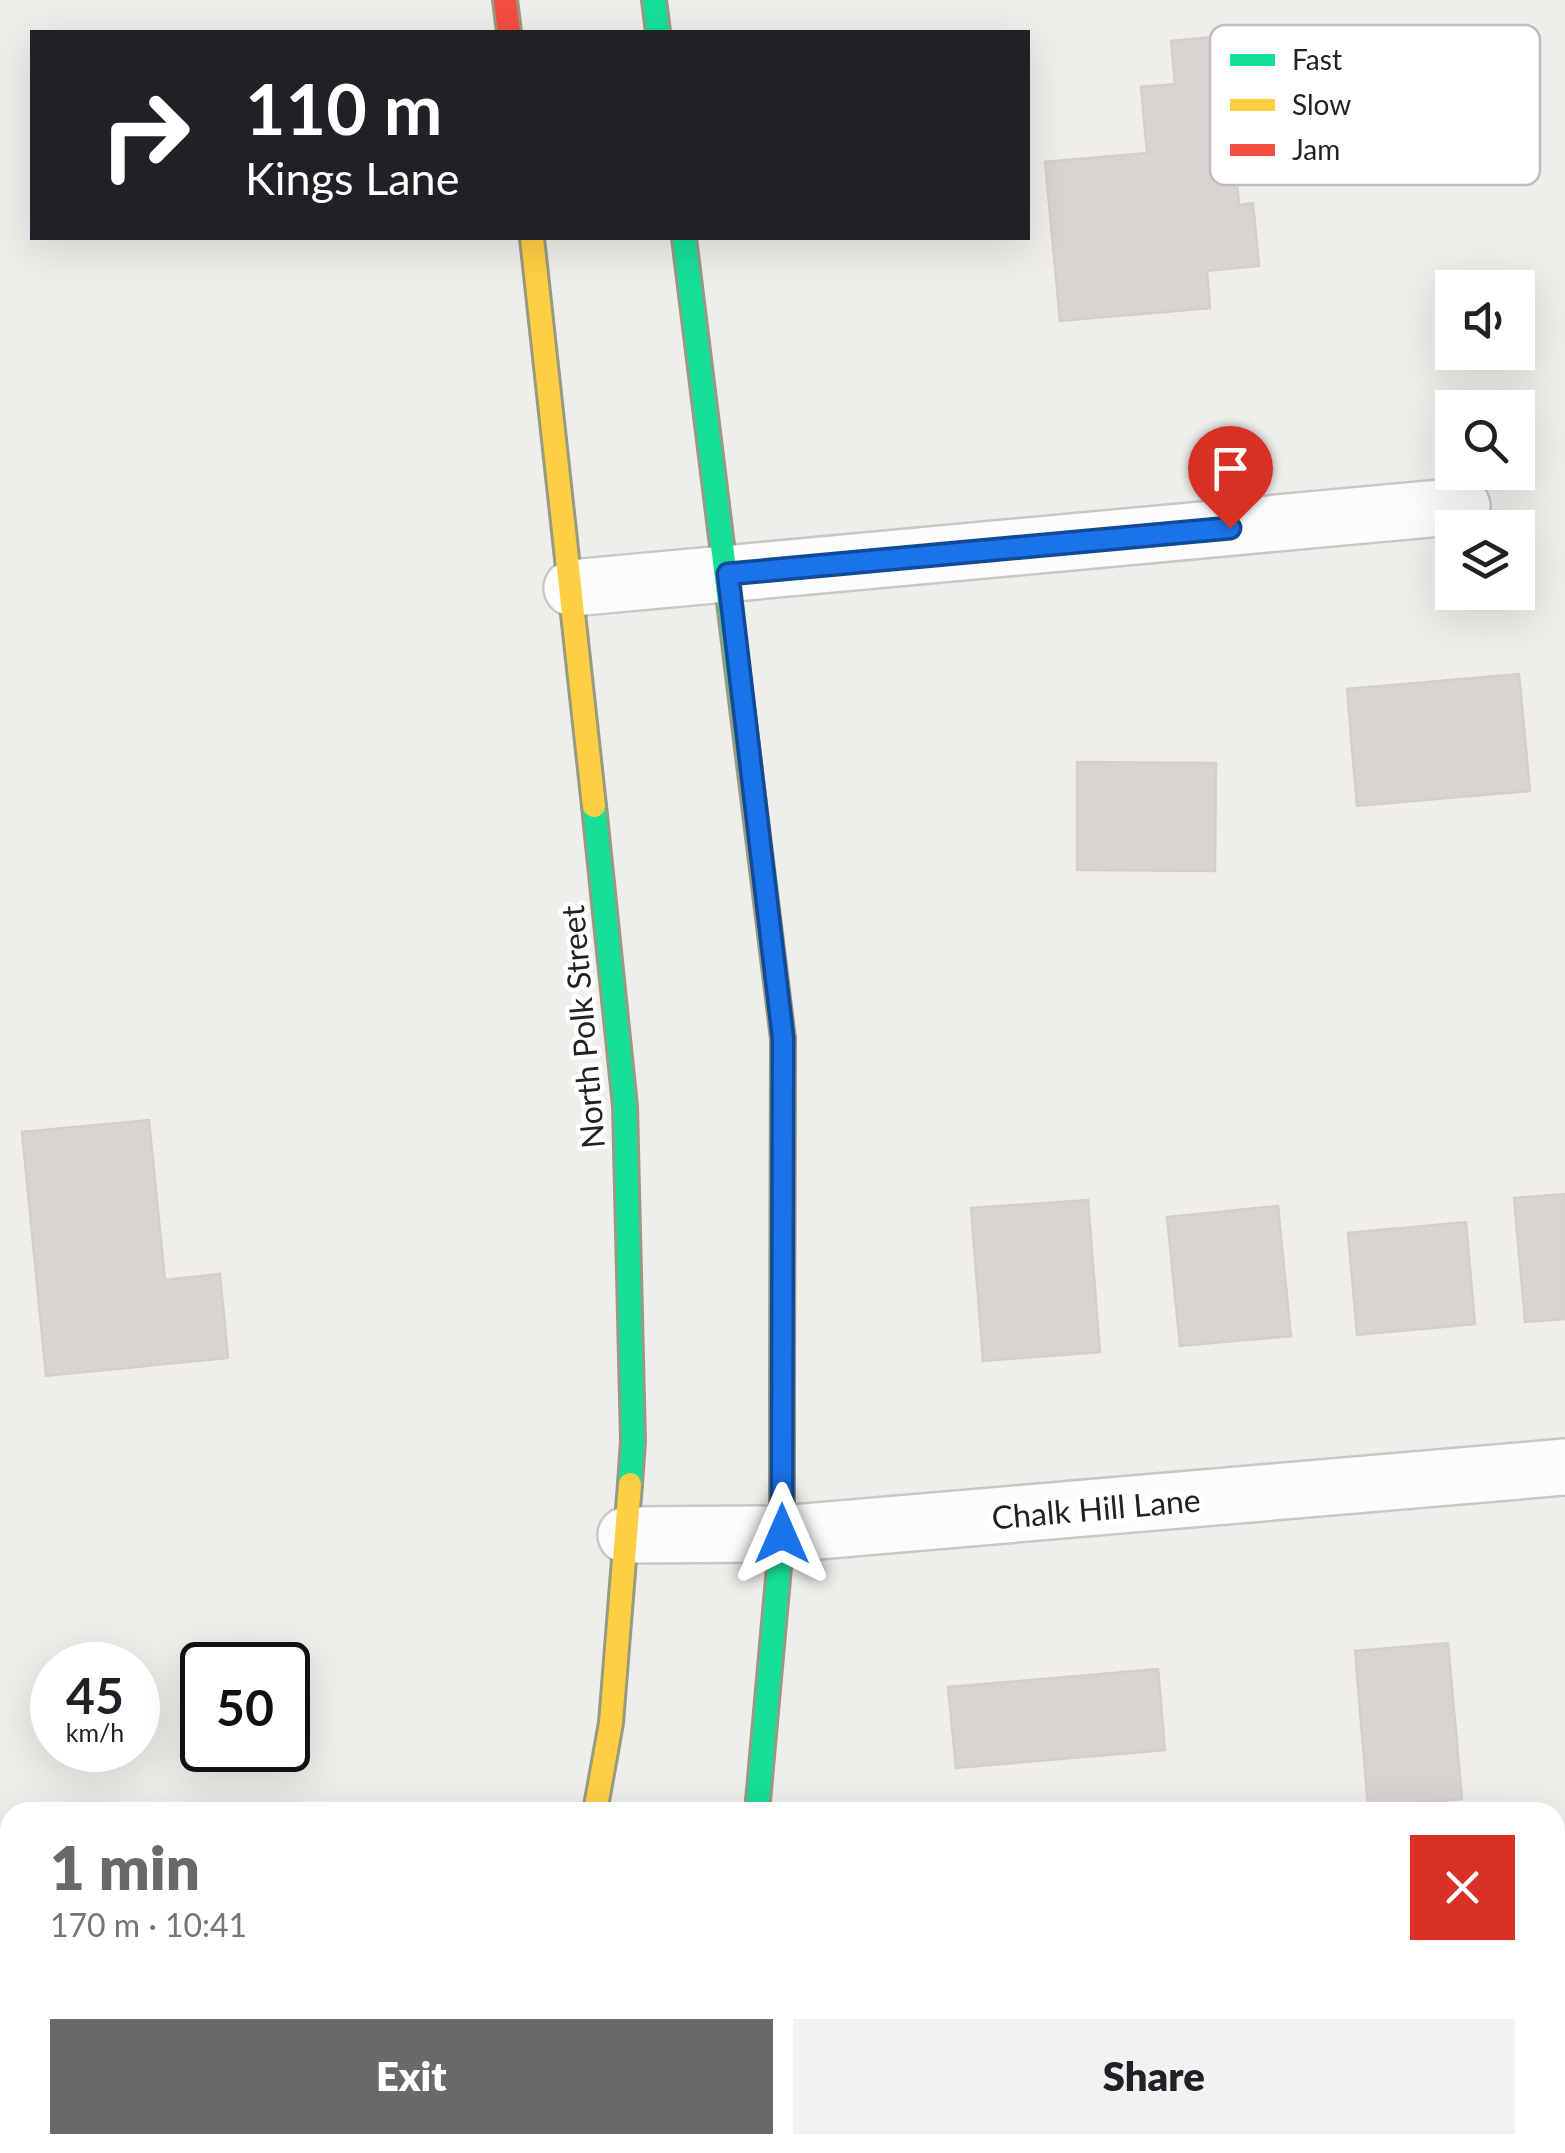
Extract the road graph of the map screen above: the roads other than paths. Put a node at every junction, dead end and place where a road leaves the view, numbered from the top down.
1 (505, 0) edge
2 (654, 0) edge
3 (509, 30) edge
4 (658, 30) edge
5 (532, 240) edge
6 (684, 240) edge
7 (1462, 506) dead end
8 (728, 574) junction
9 (572, 588) junction
10 (1565, 1467) edge
11 (782, 1534) junction
12 (626, 1535) junction
13 (597, 1802) edge
14 (758, 1802) edge

1 - 3 main road
2 - 4 main road
5 - 9 main road, North Polk Street
6 - 8 main road
7 - 8 street
8 - 9 street
8 - 11 main road
9 - 12 main road, North Polk Street
10 - 11 street, Chalk Hill Lane
11 - 12 street, Chalk Hill Lane
11 - 14 main road
12 - 13 main road, North Polk Street

